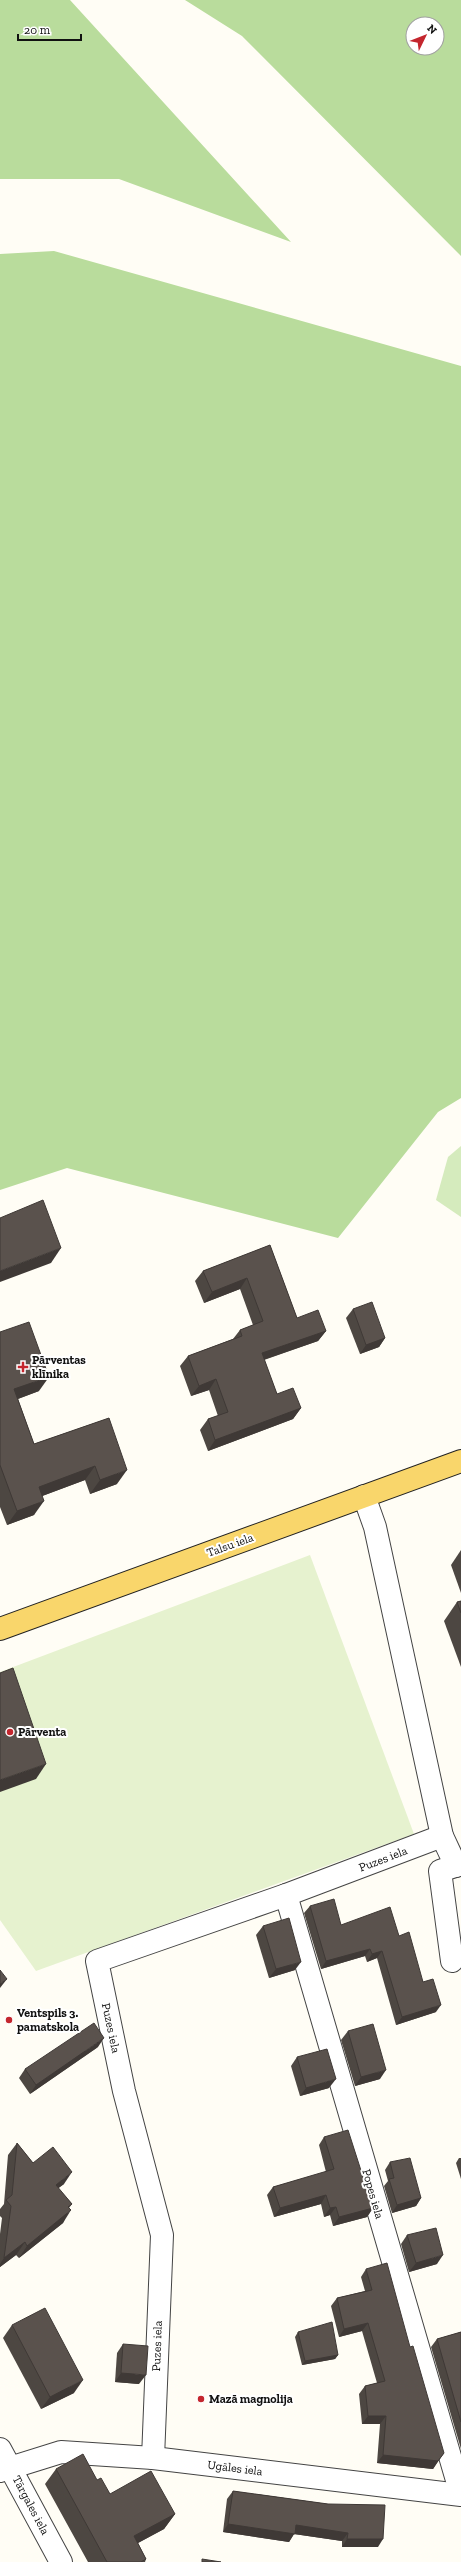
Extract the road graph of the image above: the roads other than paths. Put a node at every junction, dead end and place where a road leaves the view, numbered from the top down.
1 (461, 1461) edge
2 (364, 1496) junction
3 (0, 1629) edge
4 (442, 1836) junction
5 (458, 1865) edge
6 (286, 1896) junction
7 (452, 1961) dead end
8 (153, 2458) junction
9 (3, 2462) edge
10 (461, 2494) edge
11 (61, 2562) edge

1 - 2 main road, Talsu iela
2 - 3 main road, Talsu iela
2 - 4 street
4 - 5 street
4 - 6 street, Puzes iela
5 - 7 street
6 - 8 street, Puzes iela
6 - 10 street, Popes iela
8 - 9 street, Ugāles iela
8 - 10 street, Ugāles iela
9 - 11 street, Tārgales iela

